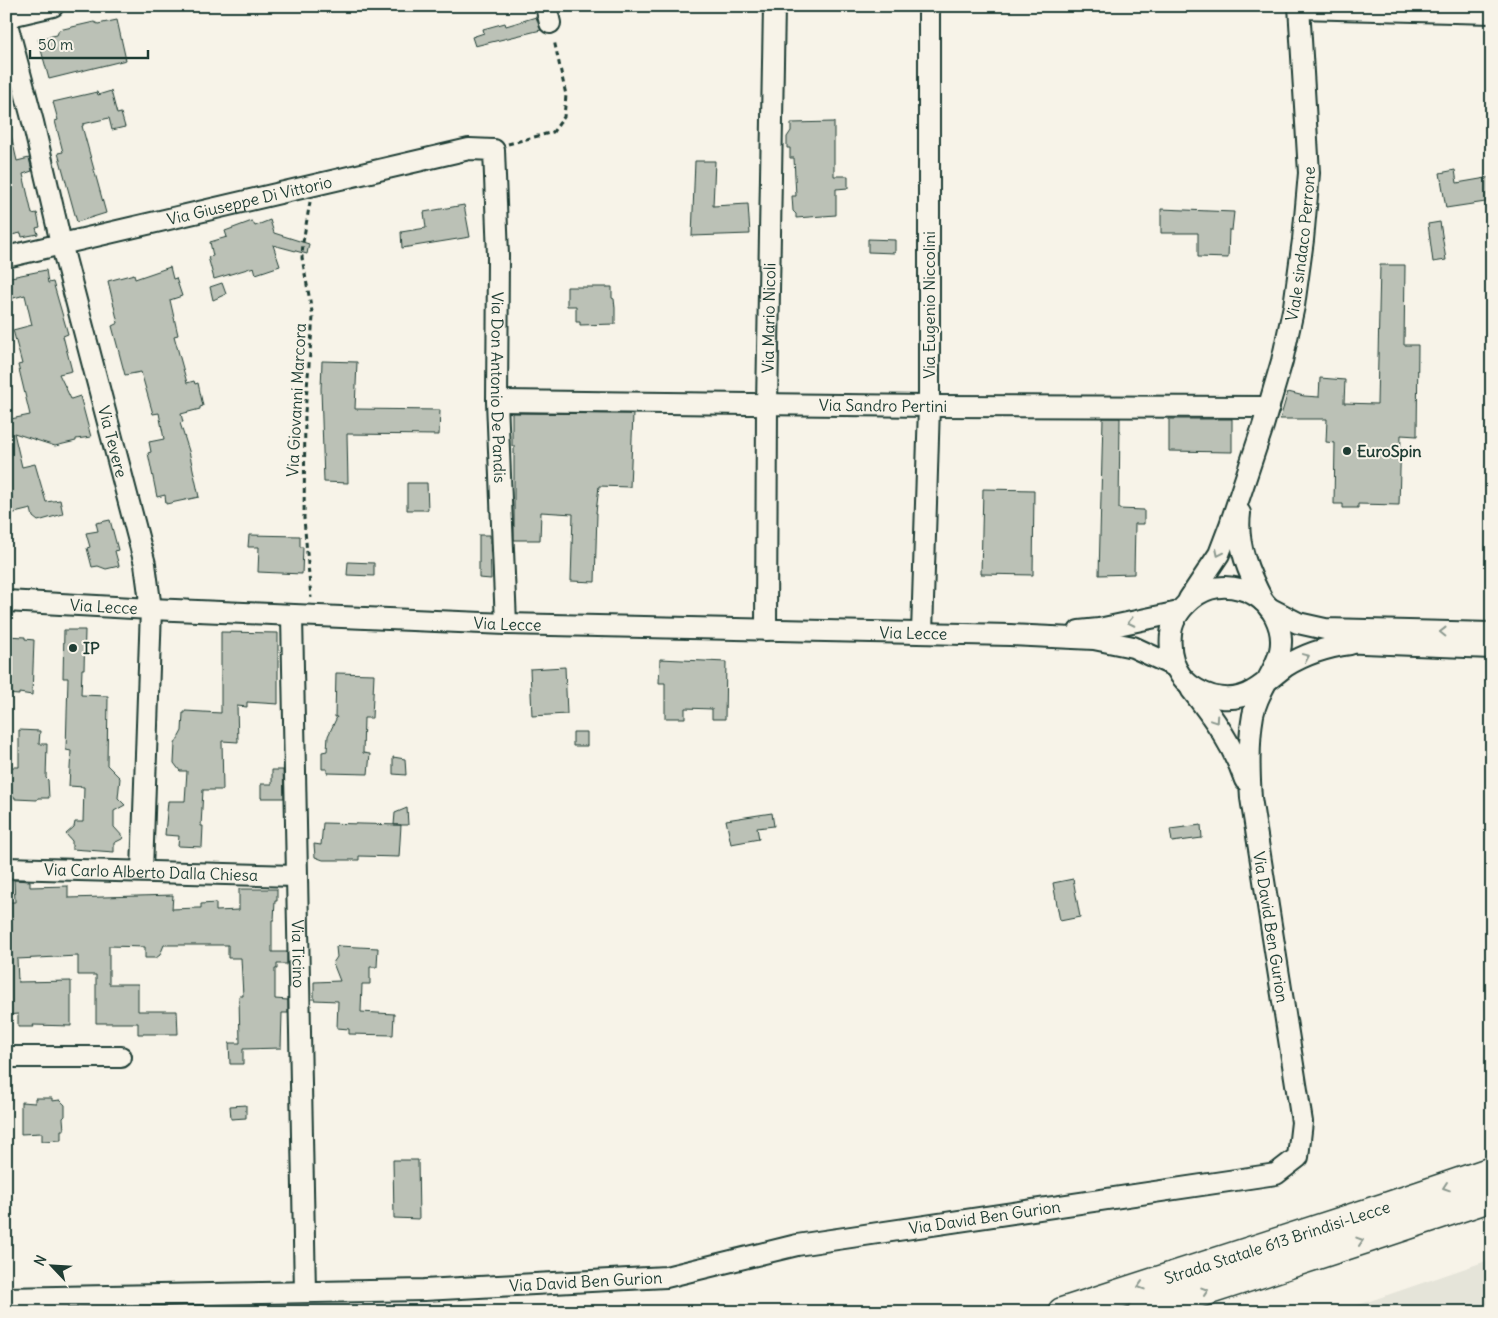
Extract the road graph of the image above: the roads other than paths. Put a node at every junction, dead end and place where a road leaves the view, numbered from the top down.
1 (53, 6) edge
2 (774, 6) edge
3 (929, 6) edge
4 (1299, 7) edge
5 (1346, 8) edge
6 (1492, 13) edge
7 (6, 19) edge
8 (494, 150) joint
9 (61, 243) junction
10 (6, 256) edge
11 (496, 401) junction
12 (767, 405) junction
13 (929, 406) junction
14 (1269, 407) junction
15 (1247, 474) junction
16 (6, 602) edge
17 (1184, 606) junction
18 (150, 609) junction
19 (1269, 609) junction
20 (292, 616) junction
21 (506, 624) junction
22 (766, 630) junction
23 (922, 633) junction
24 (1492, 633) edge
25 (1010, 635) junction
26 (1350, 644) junction
27 (1492, 648) edge
28 (1180, 674) junction
29 (1266, 681) junction
30 (1251, 798) junction
31 (6, 868) edge
32 (142, 871) junction
33 (296, 876) junction
34 (6, 1057) edge
35 (121, 1057) dead end
36 (1492, 1171) edge
37 (1492, 1196) edge
38 (305, 1292) junction
39 (6, 1298) edge
40 (1062, 1312) edge
41 (1142, 1312) edge

1 - 7 street
2 - 12 street, Via Mario Nicoli
3 - 13 street, Via Eugenio Niccolini
4 - 5 street
4 - 14 street, Viale sindaco Perrone
5 - 6 street
7 - 9 street, Via Tevere
8 - 9 street, Via Giuseppe Di Vittorio
8 - 11 street, Via Don Antonio De Pandis
9 - 10 street, Via Giuseppe Di Vittorio
9 - 18 street, Via Tevere
11 - 12 street, Via Sandro Pertini
11 - 21 street, Via Don Antonio De Pandis
12 - 13 street, Via Sandro Pertini
12 - 22 street, Via Mario Nicoli
13 - 14 street, Via Sandro Pertini
13 - 23 street, Via Eugenio Niccolini
14 - 15 street, Viale sindaco Perrone
15 -> 17 street, Viale sindaco Perrone
15 - 19 street, Viale sindaco Perrone
16 - 18 street, Via Lecce
17 - 19 street
17 -> 25 street, Via Lecce
17 - 28 street
18 - 20 street, Via Lecce
18 - 32 street, Via Tevere
24 -> 19 street
19 - 26 street
19 - 29 street
20 - 21 street, Via Lecce
20 - 33 street, Via Ticino
21 - 22 street, Via Lecce
22 - 23 street, Via Lecce
23 - 25 street, Via Lecce
25 - 28 street, Via Lecce
26 - 27 street
29 -> 26 street
28 - 29 street
28 -> 30 street, Via David Ben Gurion
29 - 30 street, Via David Ben Gurion
30 - 38 street, Via David Ben Gurion
31 - 32 street, Via Carlo Alberto Dalla Chiesa
32 - 33 street, Via Carlo Alberto Dalla Chiesa
33 - 38 street, Via Ticino
34 - 35 street
36 -> 40 highway, Strada Statale 613 Brindisi-Lecce
41 -> 37 highway, Strada Statale 613 Brindisi-Lecce
38 - 39 street, Via David Ben Gurion

